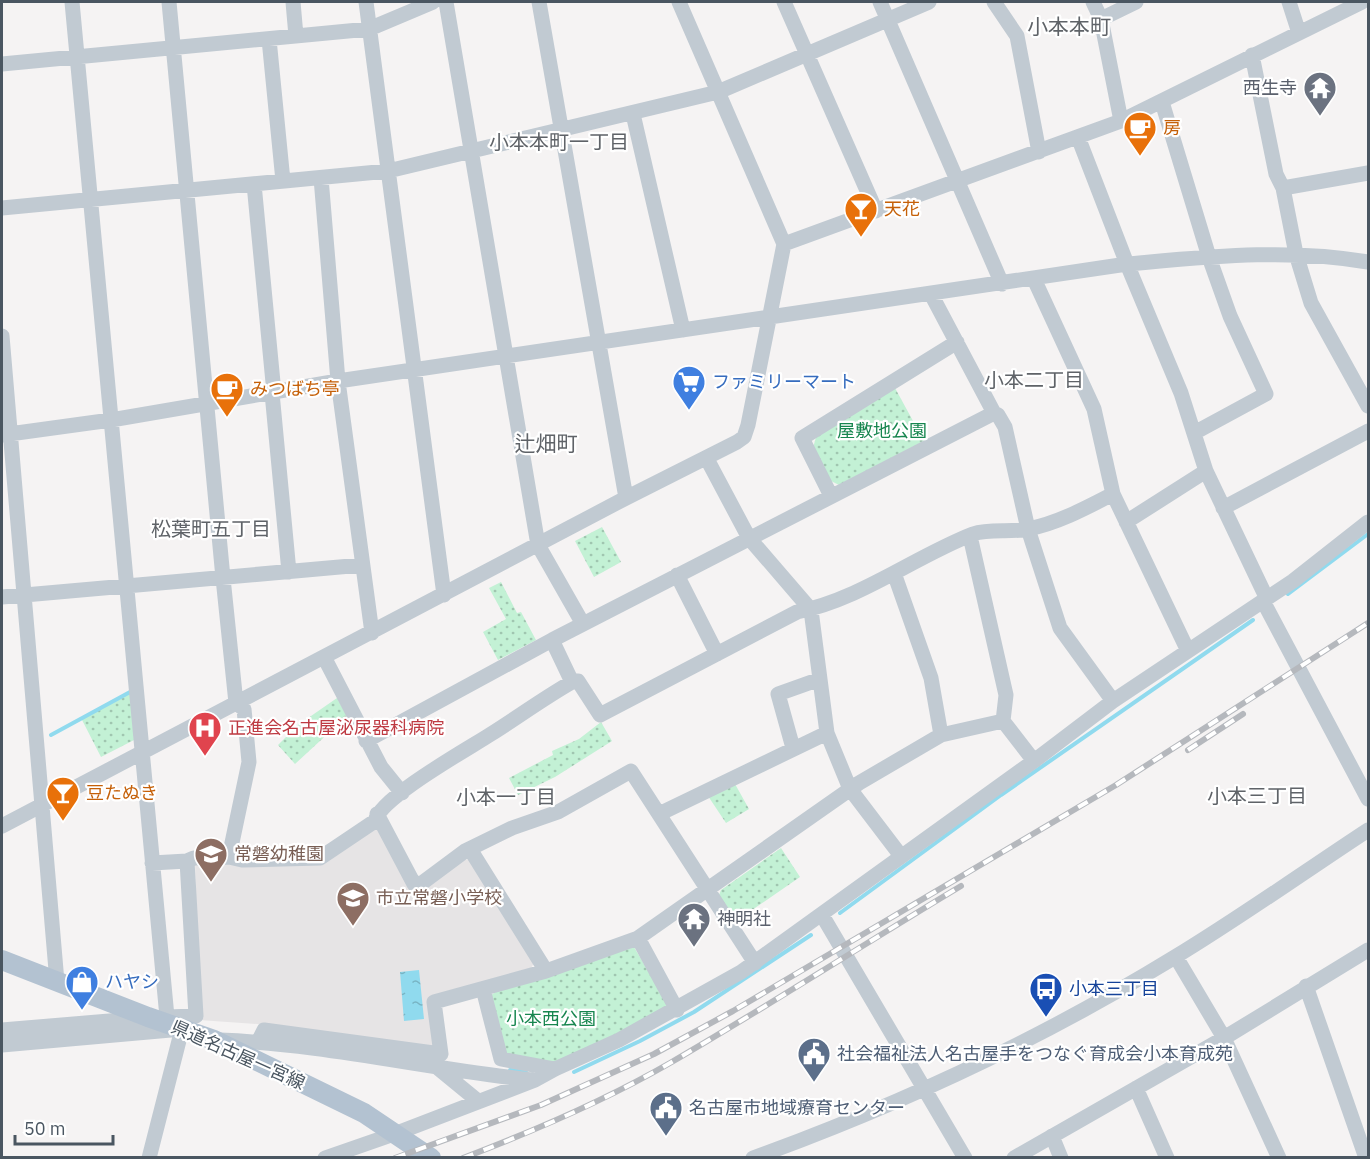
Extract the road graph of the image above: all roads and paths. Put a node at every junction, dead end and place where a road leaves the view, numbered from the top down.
1 (72, 2) edge
2 (169, 2) edge
3 (293, 2) edge
4 (366, 2) edge
5 (434, 2) edge
6 (446, 2) edge
7 (539, 2) edge
8 (679, 2) edge
9 (784, 2) edge
10 (880, 2) edge
11 (929, 2) edge
12 (994, 2) edge
13 (1093, 2) edge
14 (1136, 2) edge
15 (1288, 2) edge
16 (1362, 2) edge
17 (1101, 19) junction
18 (888, 20) junction
19 (369, 30) junction
20 (1299, 33) junction
21 (296, 36) junction
22 (269, 39) junction
23 (173, 48) junction
24 (807, 54) junction
25 (1252, 56) junction
26 (77, 57) junction
27 (2, 64) edge
28 (718, 92) junction
29 (1161, 102) junction
30 (633, 114) junction
31 (1121, 121) junction
32 (560, 130) junction
33 (1078, 137) junction
34 (472, 152) junction
35 (1039, 152) junction
36 (388, 171) junction
37 (1368, 173) edge
38 (321, 178) junction
39 (283, 181) junction
40 (958, 181) junction
41 (254, 184) junction
42 (1282, 188) junction
43 (187, 191) junction
44 (90, 200) junction
45 (2, 208) edge
46 (876, 211) junction
47 (784, 244) junction
48 (1296, 254) junction
49 (1209, 257) junction
50 (1368, 262) edge
51 (1127, 264) junction
52 (1034, 279) junction
53 (1002, 284) junction
54 (931, 294) junction
55 (768, 317) junction
56 (683, 330) junction
57 (2, 336) edge
58 (598, 342) junction
59 (957, 342) junction
60 (506, 356) junction
61 (414, 370) junction
62 (338, 381) junction
63 (273, 393) junction
64 (206, 404) junction
65 (1368, 406) edge
66 (994, 413) junction
67 (111, 420) junction
68 (1368, 431) edge
69 (1194, 433) junction
70 (6, 434) edge
71 (707, 459) junction
72 (1206, 471) junction
73 (1113, 494) junction
74 (831, 496) junction
75 (626, 498) junction
76 (1223, 508) junction
77 (1126, 522) junction
78 (1368, 522) edge
79 (1028, 529) junction
80 (970, 536) junction
81 (749, 538) junction
82 (538, 545) junction
83 (362, 565) junction
84 (289, 572) junction
85 (894, 573) junction
86 (677, 575) junction
87 (223, 578) junction
88 (127, 587) junction
89 (444, 595) junction
90 (24, 596) junction
91 (2, 597) edge
92 (1265, 600) junction
93 (811, 609) junction
94 (583, 624) junction
95 (372, 633) junction
96 (552, 640) junction
97 (1188, 651) junction
98 (717, 654) junction
99 (324, 657) junction
100 (820, 679) junction
101 (572, 682) junction
102 (1113, 701) junction
103 (236, 703) junction
104 (1004, 722) junction
105 (827, 733) junction
106 (941, 735) junction
107 (366, 741) junction
108 (793, 747) junction
109 (141, 753) junction
110 (1034, 761) junction
111 (850, 789) junction
112 (402, 793) junction
113 (1368, 799) edge
114 (41, 805) junction
115 (377, 814) junction
116 (659, 814) junction
117 (2, 826) edge
118 (1368, 830) edge
119 (470, 849) junction
120 (901, 856) junction
121 (229, 857) junction
122 (187, 861) junction
123 (152, 863) junction
124 (708, 890) junction
125 (822, 915) junction
126 (638, 938) junction
127 (1368, 950) edge
128 (1176, 957) junction
129 (2, 960) edge
130 (754, 963) junction
131 (546, 971) junction
132 (57, 982) junction
133 (1306, 987) junction
134 (483, 989) junction
135 (677, 1010) junction
136 (165, 1022) junction
137 (2, 1030) edge
138 (1224, 1038) junction
139 (214, 1040) junction
140 (258, 1042) junction
141 (2, 1045) edge
142 (439, 1069) junction
143 (555, 1069) junction
144 (536, 1080) junction
145 (923, 1088) junction
146 (1136, 1088) junction
147 (478, 1101) junction
148 (397, 1133) junction
149 (1052, 1136) junction
150 (145, 1157) edge
151 (754, 1157) edge
152 (325, 1158) edge
153 (431, 1158) edge
154 (965, 1158) edge
155 (1014, 1158) edge
156 (1061, 1158) edge
157 (1167, 1158) edge
158 (1279, 1158) edge
159 (1366, 1158) edge

1 - 26 street
2 - 23 street
3 - 21 street
4 - 19 street
5 - 19 street
6 - 34 street
7 - 32 street
8 - 28 street
9 - 24 street
10 - 18 street
11 - 18 street
12 - 35 street
13 - 17 street
14 - 17 street
15 - 20 street
16 - 20 street
17 - 31 street
18 - 24 street
18 - 40 street
19 - 21 street
19 - 36 street
20 - 25 street
21 - 22 street
22 - 23 street
22 - 39 street
23 - 26 street
23 - 43 street
24 - 28 street
24 - 46 street
25 - 29 street
25 - 42 street
26 - 27 street
26 - 44 street
28 - 30 street
28 - 47 street
29 - 31 street
29 - 49 street
30 - 32 street
30 - 56 street
31 - 33 street
32 - 34 street
32 - 58 street
33 - 35 street
33 - 51 street
34 - 36 street
34 - 60 street
35 - 40 street
36 - 38 street
36 - 61 street
37 - 42 street
38 - 39 street
38 - 62 street
39 - 41 street
40 - 46 street
40 - 53 street
41 - 43 street
41 - 63 street
42 - 48 street
43 - 44 street
43 - 64 street
44 - 45 street
44 - 67 street
46 - 47 street
47 - 55 street
48 - 49 street
48 - 50 street
48 - 65 street
49 - 51 street
49 - 69 street
51 - 52 street
51 - 69 street
52 - 53 street
52 - 73 street
53 - 54 street
54 - 55 street
54 - 59 street
55 - 56 street
55 - 71 street
56 - 58 street
57 - 70 street
58 - 60 street
58 - 75 street
59 - 66 street
59 - 74 street
60 - 61 street
60 - 82 street
61 - 62 street
61 - 89 street
62 - 63 street
62 - 83 street
63 - 64 street
63 - 84 street
64 - 67 street
64 - 87 street
66 - 74 street
66 - 79 street
67 - 70 street
67 - 88 street
68 - 76 street
69 - 72 street
70 - 90 street
71 - 75 street
71 - 81 street
72 - 76 street
72 - 77 street
73 - 77 street
73 - 79 street
74 - 81 street
75 - 82 street
76 - 92 street
77 - 97 street
78 - 92 street
79 - 80 street
79 - 102 street
80 - 85 street
80 - 104 street
81 - 86 street
81 - 93 street
82 - 89 street
82 - 94 street
83 - 84 street
83 - 95 street
84 - 87 street
85 - 93 street
85 - 106 street
86 - 94 street
86 - 98 street
87 - 88 street
87 - 103 street
88 - 90 street
88 - 109 street
89 - 95 street
90 - 91 street
90 - 114 street
92 - 97 street
92 - 113 street
93 - 98 street
93 - 100 street
94 - 96 street
95 - 99 street
96 - 101 street
96 - 107 street
97 - 102 street
98 - 101 street
99 - 103 street
99 - 107 street
100 - 105 street
100 - 108 street
101 - 112 street
102 - 110 street
103 - 109 street
103 - 121 street
104 - 106 street
104 - 110 street
105 - 108 street
105 - 111 street
106 - 111 street
107 - 112 street
108 - 116 street
109 - 114 street
109 - 123 street
110 - 120 street
111 - 120 street
111 - 124 street
112 - 115 street
114 - 117 street
114 - 132 street
115 - 119 street
115 - 121 street
116 - 119 street
116 - 124 street
118 - 128 street
119 - 131 street
120 - 125 street
121 - 122 street
122 - 123 street
122 - 136 street
123 - 136 street
124 - 126 street
124 - 130 street
125 - 130 street
125 - 145 street
126 - 131 street
126 - 135 street
127 - 133 street
128 - 138 street
128 - 145 street
129 - 132 main road, 県道名古屋一宮線
130 - 135 street
131 - 134 street
132 - 136 main road, 県道名古屋一宮線
133 - 138 street
133 - 159 street
134 - 140 street
134 - 143 street
135 - 143 street
136 - 137 street
136 - 139 main road, 県道名古屋一宮線
136 - 141 street
136 - 150 street
138 - 146 street
138 - 158 street
139 - 140 street
139 - 148 main road, 県道名古屋一宮線
140 - 142 street
142 - 144 street
142 - 147 street
143 - 144 street
144 - 147 street
145 - 151 street
145 - 154 street
146 - 149 street
146 - 157 street
147 - 148 street
148 - 152 street
148 - 153 main road, 県道名古屋一宮線
149 - 155 street
149 - 156 street

